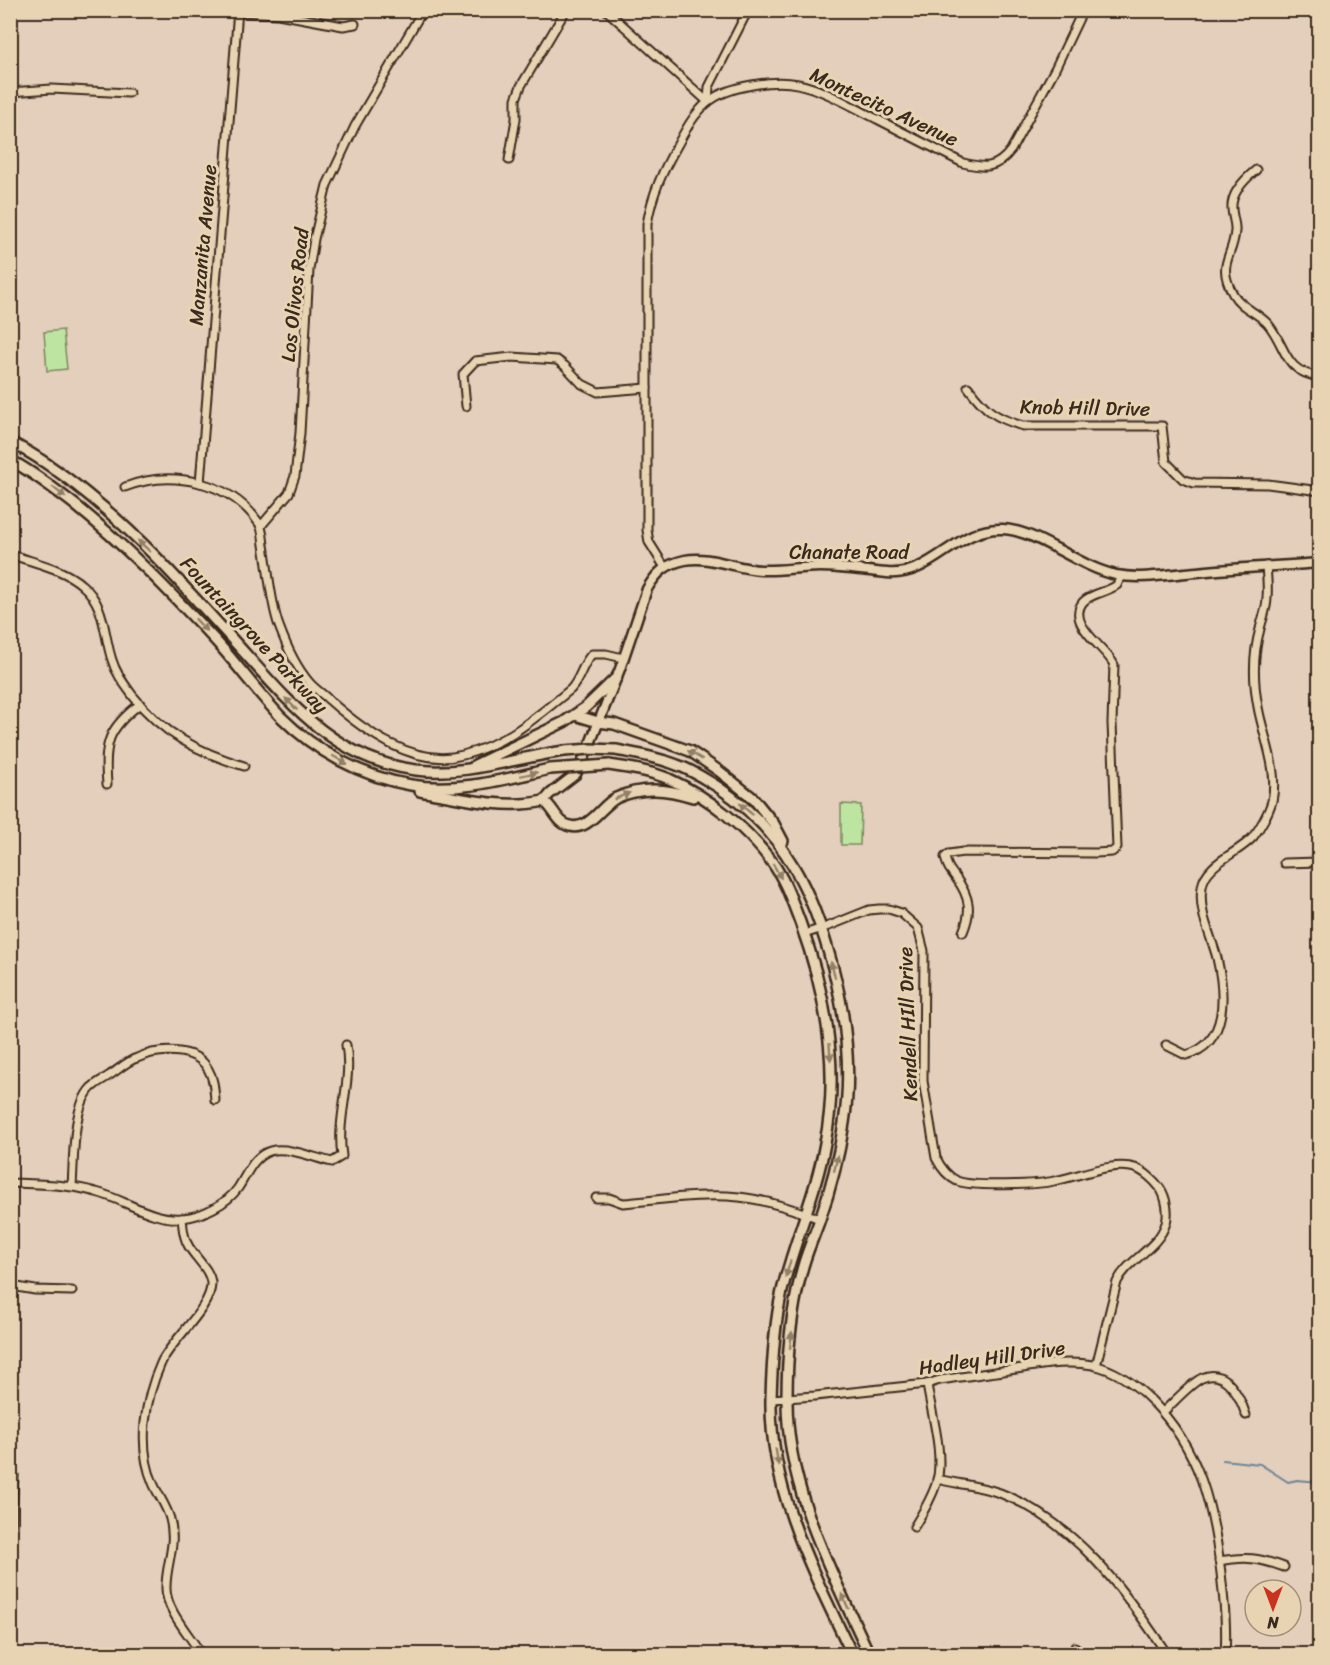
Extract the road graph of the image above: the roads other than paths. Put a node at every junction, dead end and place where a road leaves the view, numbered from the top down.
1 (423, 10) edge
2 (566, 10) edge
3 (606, 10) edge
4 (748, 10) edge
5 (1083, 10) edge
6 (238, 11) edge
7 (355, 24) dead end
8 (10, 92) edge
9 (129, 93) dead end
10 (708, 102) junction
11 (509, 160) dead end
12 (1256, 170) dead end
13 (1320, 377) edge
14 (968, 387) dead end
15 (647, 388) junction
16 (466, 406) dead end
17 (10, 442) edge
18 (10, 460) edge
19 (200, 483) junction
20 (125, 487) dead end
21 (1320, 491) edge
22 (261, 526) junction
23 (10, 554) edge
24 (1320, 563) edge
25 (664, 566) junction
26 (1266, 566) junction
27 (1121, 576) junction
28 (623, 658) junction
29 (617, 677) junction
30 (140, 704) junction
31 (575, 715) junction
32 (598, 722) junction
33 (244, 766) dead end
34 (442, 772) junction
35 (390, 780) junction
36 (107, 784) dead end
37 (544, 801) junction
38 (724, 812) junction
39 (789, 857) junction
40 (1320, 862) edge
41 (1284, 863) dead end
42 (821, 928) junction
43 (963, 932) dead end
44 (804, 934) junction
45 (1166, 1045) dead end
46 (346, 1046) dead end
47 (215, 1100) dead end
48 (10, 1183) edge
49 (72, 1186) junction
50 (596, 1197) dead end
51 (807, 1214) junction
52 (182, 1218) junction
53 (820, 1219) junction
54 (10, 1281) edge
55 (72, 1290) dead end
56 (1096, 1366) junction
57 (927, 1384) junction
58 (771, 1399) junction
59 (787, 1399) junction
60 (1163, 1412) junction
61 (1246, 1415) dead end
62 (10, 1457) edge
63 (937, 1479) junction
64 (914, 1527) dead end
65 (10, 1547) edge
66 (1219, 1561) junction
67 (1284, 1567) dead end
68 (1075, 1647) dead end
69 (201, 1654) edge
70 (852, 1654) edge
71 (869, 1654) edge
72 (1082, 1654) edge
73 (1167, 1654) edge
74 (1225, 1654) edge

1 - 22 street, Los Olivos Road
2 - 11 street
3 - 10 street
4 - 10 street
5 - 10 street, Montecito Avenue
6 - 7 street
6 - 19 street, Manzanita Avenue
8 - 9 street
10 - 15 street, Montecito Avenue
12 - 13 street
14 - 21 street, Knob Hill Drive
15 - 16 street
15 - 25 street, Montecito Avenue
34 -> 17 main road, Fountaingrove Parkway
18 -> 35 main road, Fountaingrove Parkway
19 - 20 street
19 - 22 street
22 - 28 street
23 - 30 street
24 - 26 street, Chanate Road
25 - 27 street, Chanate Road
25 - 28 street
26 - 27 street, Chanate Road
26 - 45 street
27 - 43 street
28 - 29 street
29 - 31 main road
29 - 32 street
30 - 33 street
30 - 36 street
31 - 32 main road
31 - 34 main road
32 - 37 street
39 -> 32 main road
39 -> 34 main road, Fountaingrove Parkway, bridge
35 - 37 main road
35 -> 38 main road, Fountaingrove Parkway, bridge
37 -> 38 main road
38 -> 44 main road, Fountaingrove Parkway
39 - 42 main road, Fountaingrove Parkway
40 - 41 street
42 - 44 street, Kendell HIll Drive
53 -> 42 main road, Fountaingrove Parkway
42 - 56 street, Kendell HIll Drive
44 -> 51 main road, Fountaingrove Parkway
46 - 52 street
47 - 49 street
48 - 49 street
49 - 52 street
50 - 51 street
51 - 53 street
51 -> 58 main road, Fountaingrove Parkway
52 - 69 street
59 -> 53 main road, Fountaingrove Parkway
54 - 55 street
56 - 57 street, Hadley Hill Drive
56 - 60 street, Hadley Hill Drive
57 - 59 street, Hadley Hill Drive
57 - 63 street
58 - 59 street, Hadley Hill Drive
58 -> 70 main road, Fountaingrove Parkway
71 -> 59 main road, Fountaingrove Parkway
60 - 61 street
60 - 66 street, Hadley Hill Drive
62 - 65 street
63 - 64 street
63 - 73 street
66 - 67 street
66 - 74 street, Hadley Hill Drive
68 - 72 street

